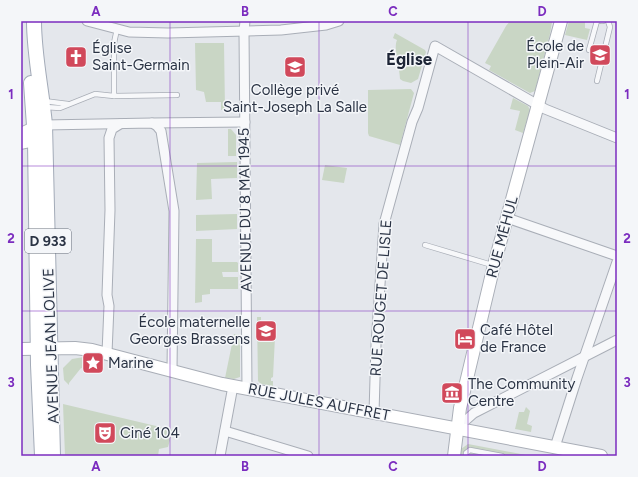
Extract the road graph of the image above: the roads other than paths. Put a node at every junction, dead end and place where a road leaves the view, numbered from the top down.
1 (25, 21) edge
2 (34, 21) edge
3 (87, 21) edge
4 (245, 21) edge
5 (339, 21) edge
6 (561, 21) edge
7 (597, 21) edge
8 (608, 21) edge
9 (311, 24) edge
10 (118, 29) junction
11 (244, 32) junction
12 (589, 50) dead end
13 (597, 81) dead end
14 (177, 95) dead end
15 (114, 96) junction
16 (43, 104) junction
17 (538, 105) junction
18 (245, 122) junction
19 (152, 123) junction
20 (120, 124) junction
21 (33, 134) edge
22 (617, 138) edge
23 (507, 218) junction
24 (425, 245) dead end
25 (617, 256) edge
26 (617, 262) edge
27 (494, 265) junction
28 (617, 340) edge
29 (21, 349) edge
30 (45, 349) junction
31 (107, 353) junction
32 (584, 356) junction
33 (172, 370) junction
34 (233, 386) junction
35 (247, 389) junction
36 (374, 413) junction
37 (457, 428) junction
38 (225, 431) junction
39 (555, 447) junction
40 (42, 456) edge
41 (53, 456) edge
42 (220, 456) edge
43 (308, 456) edge
44 (454, 456) edge
45 (466, 456) edge
46 (502, 456) edge
47 (601, 456) edge

1 - 21 main road, AVENUE JEAN LOLIVE / D 933
2 - 16 main road, AVENUE JEAN LOLIVE / D 933
3 - 10 street
4 - 11 street, AVENUE DU 8 MAI 1945
5 - 9 street
6 - 17 main road, RUE MÉHUL
7 - 12 lane
8 - 13 lane
9 - 11 street
10 - 11 street
10 - 15 lane
11 - 18 street, AVENUE DU 8 MAI 1945
14 - 15 lane
15 - 16 lane
16 - 21 main road, AVENUE JEAN LOLIVE / D 933
17 - 22 street
17 - 23 main road, RUE MÉHUL
17 - 36 street, RUE ROUGET DE LISLE
18 - 19 street
18 - 35 street, AVENUE DU 8 MAI 1945
19 - 20 street
19 - 33 street
20 - 21 street
20 - 31 street
21 - 30 main road, AVENUE JEAN LOLIVE / D 933
23 - 25 street
23 - 27 main road, RUE MÉHUL
24 - 27 lane
26 - 32 street
27 - 37 main road, RUE MÉHUL
28 - 32 street
29 - 30 main road, RUE JULES AUFFRET
30 - 31 main road, RUE JULES AUFFRET
30 - 40 main road, AVENUE JEAN LOLIVE / D 933
30 - 41 main road, AVENUE JEAN LOLIVE / D 933
31 - 33 main road, RUE JULES AUFFRET
32 - 37 street
32 - 39 street
33 - 34 main road, RUE JULES AUFFRET
34 - 35 main road, RUE JULES AUFFRET
34 - 38 street
35 - 36 main road, RUE JULES AUFFRET
36 - 37 main road, RUE JULES AUFFRET
37 - 39 main road, RUE JULES AUFFRET
37 - 44 main road, RUE MÉHUL
38 - 42 street
38 - 43 street
39 - 47 main road, RUE JULES AUFFRET
45 - 46 lane

